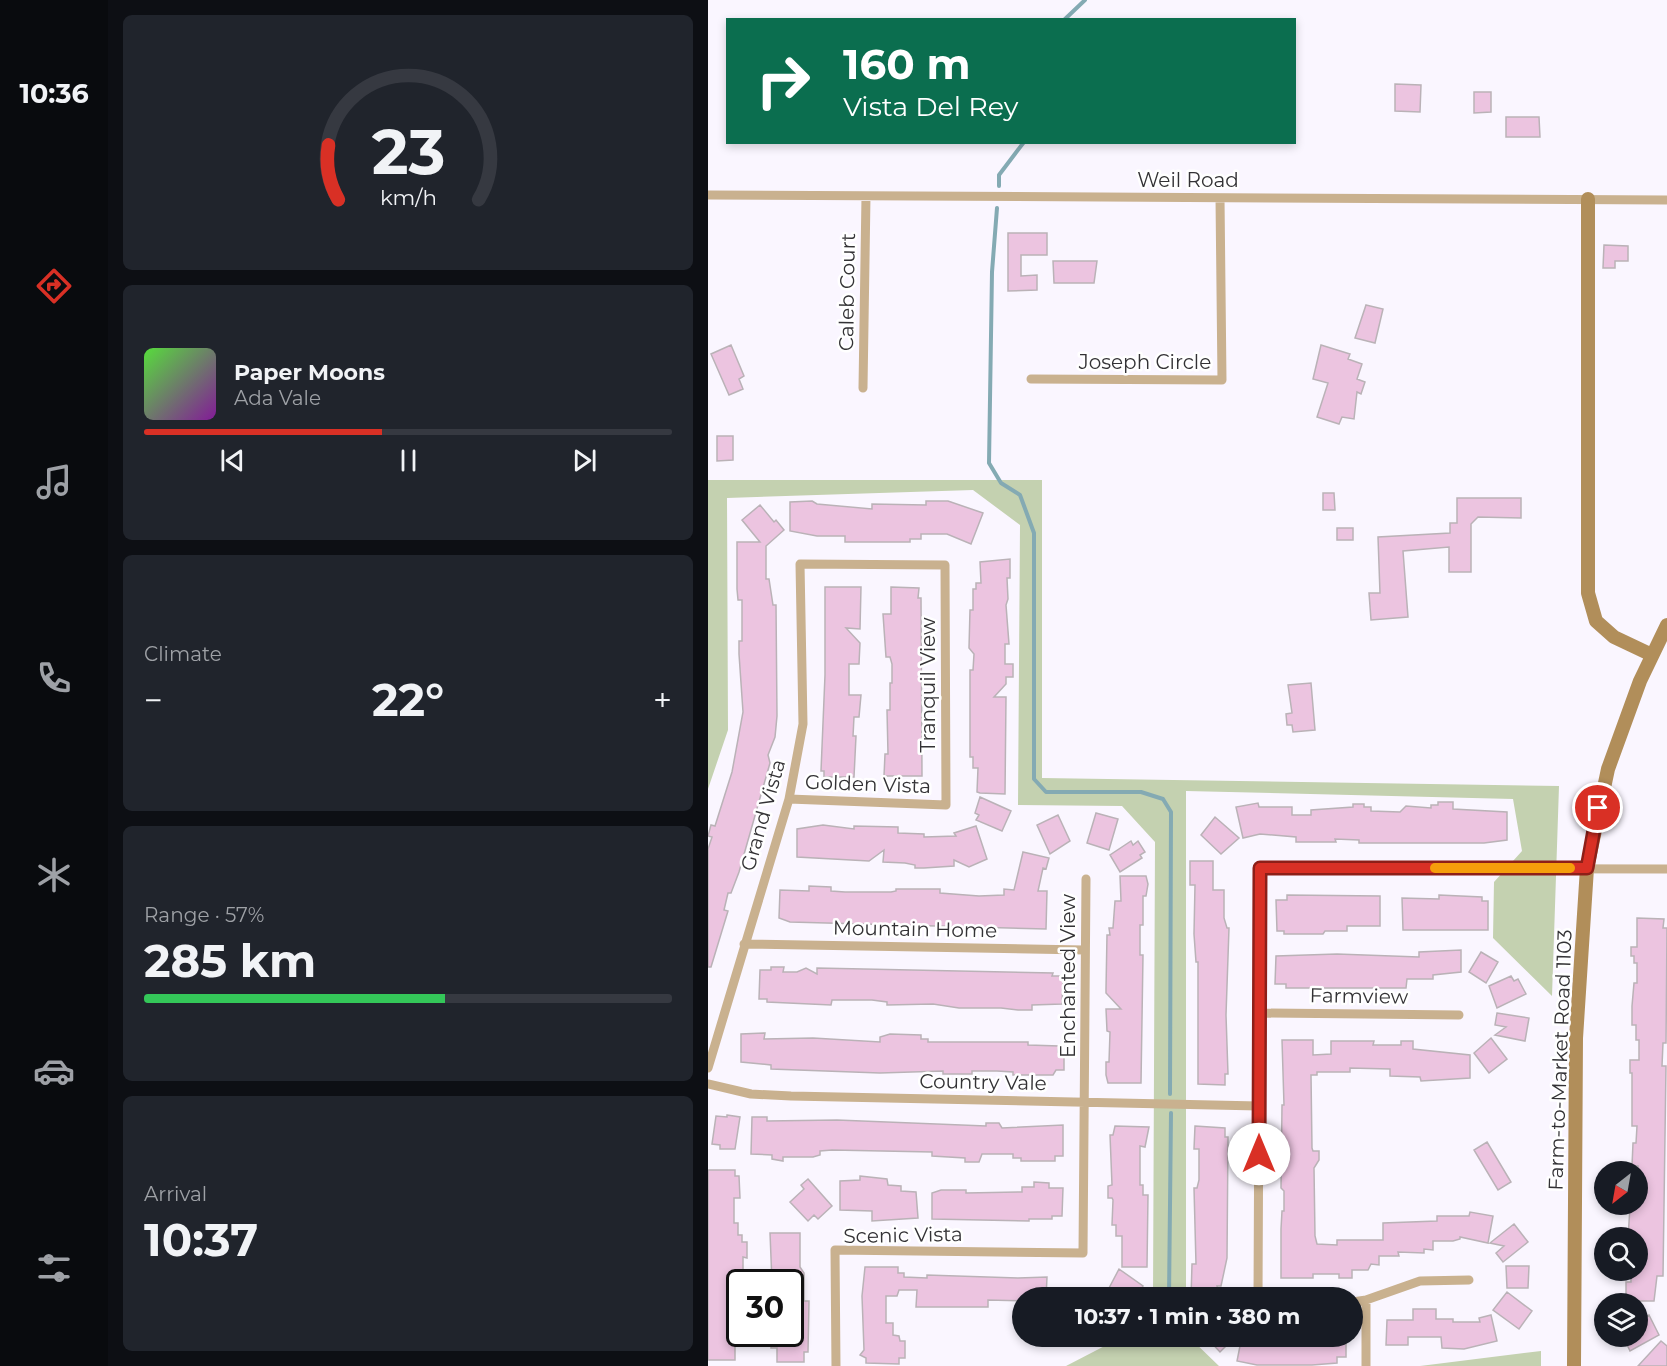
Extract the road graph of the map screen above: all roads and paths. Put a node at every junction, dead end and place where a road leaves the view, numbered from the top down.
1 (708, 195) edge
2 (867, 196) junction
3 (1220, 198) junction
4 (1588, 199) junction
5 (1667, 200) edge
6 (1031, 379) dead end
7 (863, 388) dead end
8 (800, 564) joint
9 (1667, 625) edge
10 (1652, 655) junction
11 (789, 799) junction
12 (946, 805) joint
13 (1587, 868) junction
14 (1667, 869) edge
15 (1086, 879) dead end
16 (744, 944) junction
17 (1084, 950) junction
18 (1259, 1013) junction
19 (1459, 1015) dead end
20 (708, 1068) edge
21 (708, 1084) edge
22 (1086, 1102) junction
23 (1259, 1106) junction
24 (1083, 1253) joint
25 (1469, 1280) dead end
26 (1258, 1287) edge
27 (1363, 1300) edge
28 (1366, 1300) junction
29 (836, 1366) edge
30 (1366, 1366) edge
31 (1574, 1366) edge

1 - 2 street, Weil Road
2 - 3 street, Weil Road
2 - 7 street, Caleb Court
3 - 4 street, Weil Road
3 - 6 street, Joseph Circle
4 - 5 street, Weil Road
4 - 10 main road
8 - 11 street, Grand Vista
8 - 12 street, Tranquil View
9 - 10 main road, Farm-to-Market Road 1103
10 - 13 main road, Farm-to-Market Road 1103
11 - 12 street, Golden Vista
11 - 16 street, Grand Vista
13 - 14 street
13 - 18 street
13 - 31 main road, Farm-to-Market Road 1103
15 - 17 street, Enchanted View
16 - 17 street, Mountain Home
16 - 20 street, Grand Vista
17 - 22 street, Enchanted View
18 - 19 street, Farmview
18 - 23 street
21 - 22 street, Country Vale
22 - 23 street, Country Vale
22 - 24 street, Enchanted View
23 - 26 street
24 - 29 street, Scenic Vista
25 - 28 street
27 - 28 street
28 - 30 street

